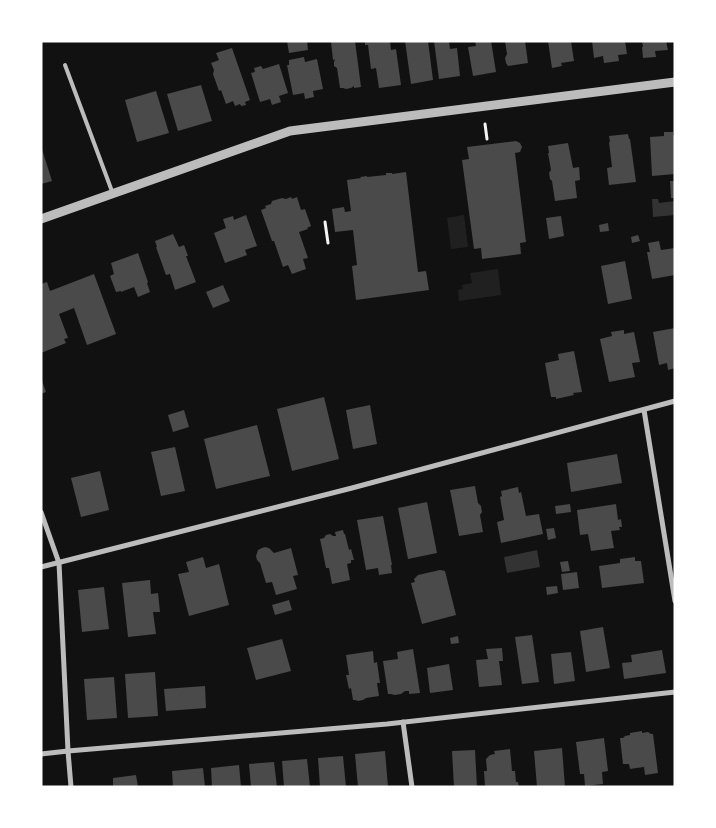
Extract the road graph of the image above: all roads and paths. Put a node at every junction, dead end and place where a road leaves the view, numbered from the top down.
1 (66, 65) dead end
2 (675, 82) edge
3 (485, 124) dead end
4 (487, 139) dead end
5 (113, 194) junction
6 (41, 219) edge
7 (325, 222) dead end
8 (328, 243) dead end
9 (675, 401) edge
10 (644, 410) junction
11 (41, 512) edge
12 (59, 563) junction
13 (41, 567) edge
14 (675, 601) edge
15 (675, 692) edge
16 (403, 722) junction
17 (68, 751) junction
18 (41, 754) edge
19 (71, 787) edge
20 (412, 787) edge

1 - 5 lane
2 - 5 street
3 - 4 path
5 - 6 street
7 - 8 path
9 - 10 street
10 - 12 street
10 - 14 street
11 - 12 street
12 - 13 street
12 - 17 street
15 - 16 street
16 - 17 street
16 - 20 street
17 - 18 street
17 - 19 street

